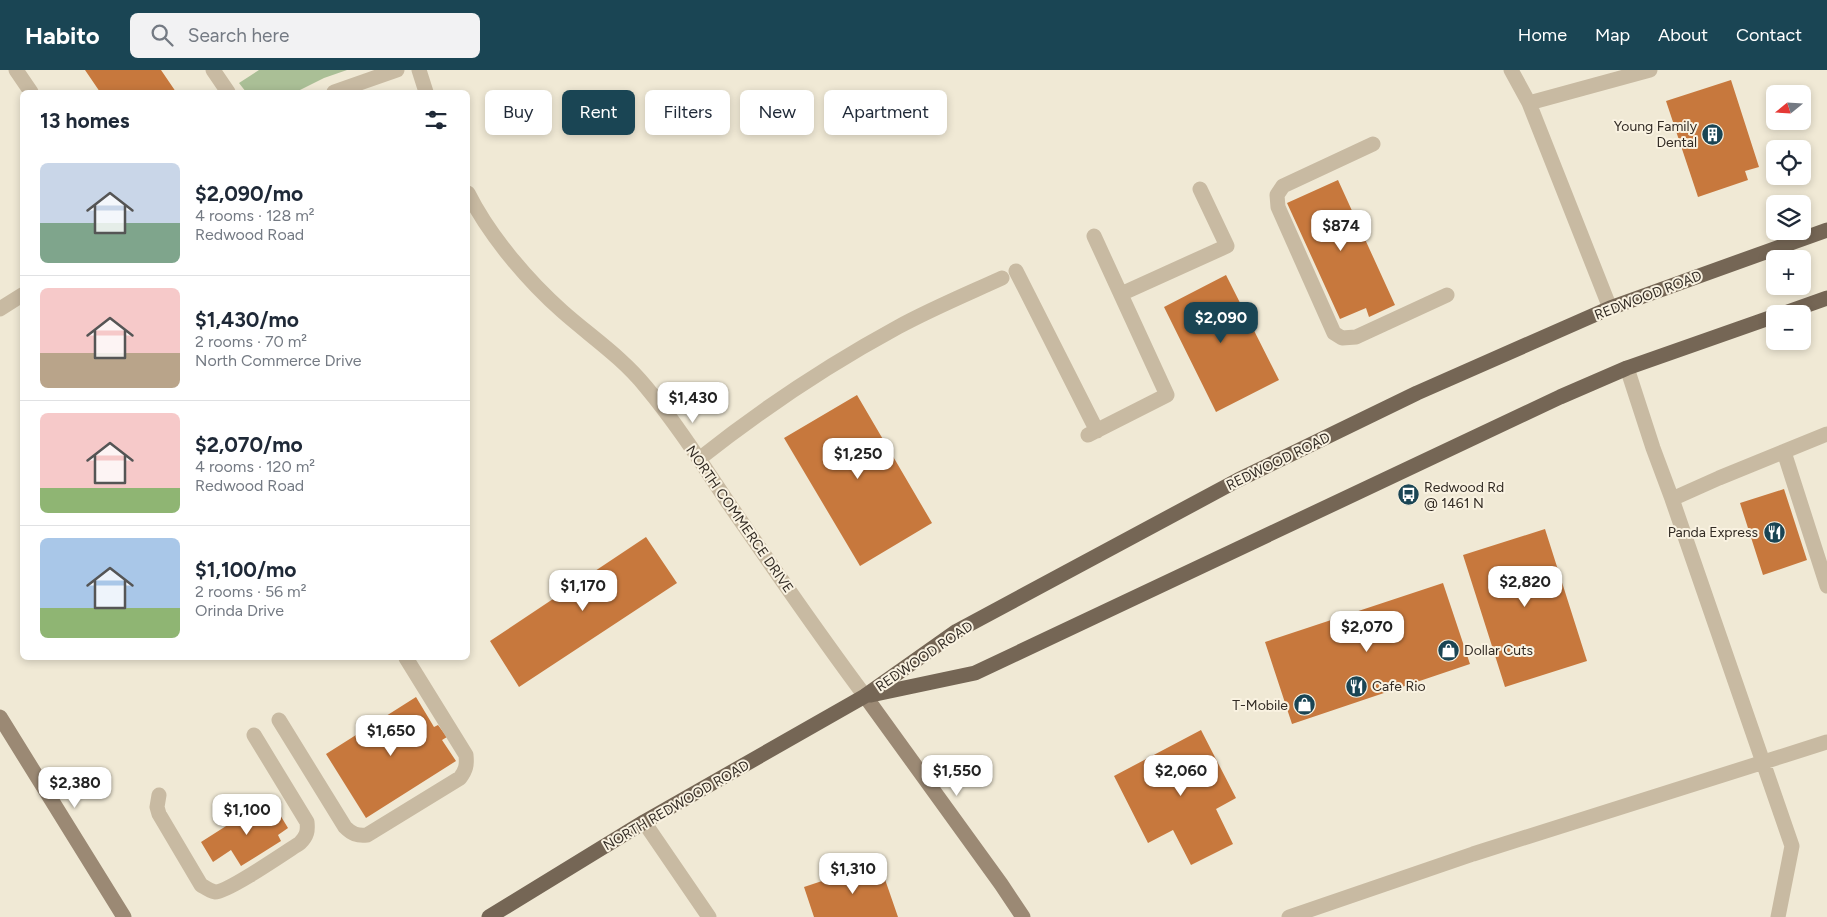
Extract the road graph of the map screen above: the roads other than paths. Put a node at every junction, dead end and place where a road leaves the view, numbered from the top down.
1 (16, 70) edge
2 (213, 70) edge
3 (397, 70) edge
4 (419, 70) edge
5 (1511, 70) edge
6 (1650, 70) edge
7 (29, 90) edge
8 (227, 90) edge
9 (340, 90) edge
10 (425, 90) edge
11 (1529, 103) junction
12 (1373, 144) dead end
13 (1200, 188) dead end
14 (470, 196) edge
15 (1827, 230) edge
16 (1094, 236) dead end
17 (1016, 271) dead end
18 (1002, 278) dead end
19 (1121, 294) junction
20 (1447, 295) dead end
21 (20, 296) edge
22 (1827, 298) edge
23 (1807, 305) edge
24 (1610, 308) junction
25 (0, 309) edge
26 (1766, 319) edge
27 (1627, 368) junction
28 (1827, 434) edge
29 (1784, 452) junction
30 (699, 459) junction
31 (1672, 499) junction
32 (1827, 586) edge
33 (407, 660) edge
34 (864, 696) junction
35 (0, 717) edge
36 (279, 720) dead end
37 (254, 735) dead end
38 (1827, 742) edge
39 (1763, 763) junction
40 (159, 795) dead end
41 (644, 822) junction
42 (124, 917) edge
43 (489, 917) edge
44 (709, 917) edge
45 (1022, 917) edge
46 (1289, 917) edge
47 (1778, 917) edge

1 - 7 street
2 - 8 street
3 - 9 street
4 - 10 street
5 - 11 street
6 - 11 street
11 - 24 street
12 - 20 street
13 - 19 street
14 - 30 street, NORTH COMMERCE DRIVE
15 - 24 main road, REDWOOD ROAD
16 - 19 street
17 - 19 street
18 - 30 street
21 - 25 street
22 - 23 main road
24 - 34 main road, REDWOOD ROAD
26 - 27 main road, REDWOOD ROAD
27 - 31 street
27 - 34 main road, REDWOOD ROAD
28 - 29 street
29 - 31 street
29 - 32 street
30 - 34 street, NORTH COMMERCE DRIVE
31 - 39 street
33 - 36 street
34 - 41 main road, NORTH REDWOOD ROAD
34 - 45 street
35 - 42 street
37 - 40 street
38 - 39 street
39 - 46 street
39 - 47 street
41 - 43 main road, NORTH REDWOOD ROAD
41 - 44 street

